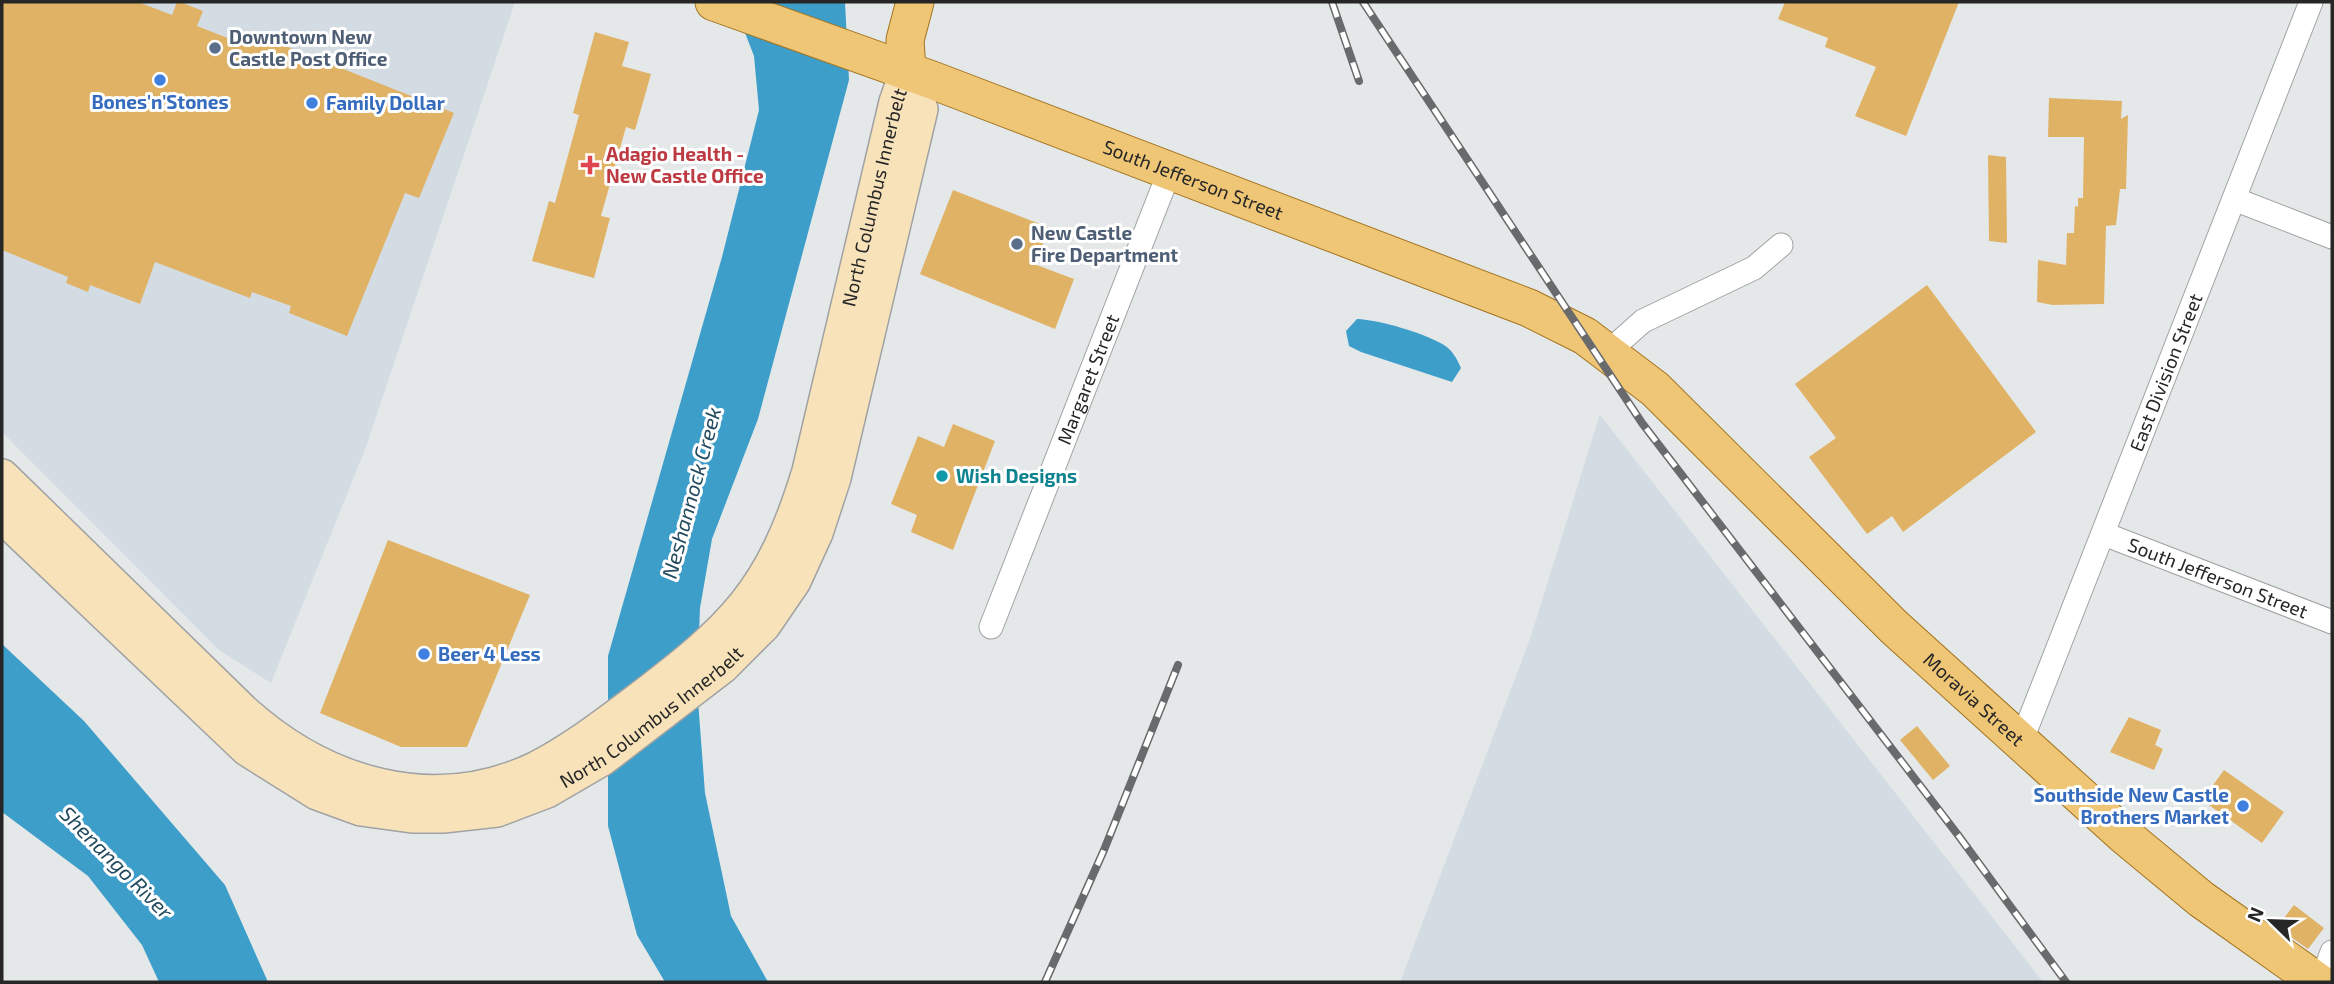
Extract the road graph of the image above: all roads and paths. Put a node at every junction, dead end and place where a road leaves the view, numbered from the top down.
1 (714, 2) edge
2 (915, 2) edge
3 (2311, 2) edge
4 (907, 71) junction
5 (1170, 170) junction
6 (2234, 199) junction
7 (2332, 237) edge
8 (1782, 245) dead end
9 (1608, 352) junction
10 (1655, 389) joint
11 (2, 476) edge
12 (2, 516) edge
13 (2104, 534) junction
14 (2332, 622) edge
15 (991, 626) dead end
16 (2021, 742) junction
17 (2332, 952) edge
18 (2319, 982) edge

1 - 4 main road, South Jefferson Street
2 - 4 main road
3 - 6 street, East Division Street
4 - 5 main road, South Jefferson Street
4 - 11 main road, North Columbus Innerbelt
4 - 12 main road, North Columbus Innerbelt
5 - 9 main road, South Jefferson Street
5 - 15 street, Margaret Street
6 - 7 street
6 - 13 street, East Division Street
8 - 9 street
9 - 10 main road, South Jefferson Street
10 - 16 main road, Moravia Street
13 - 14 street, South Jefferson Street
13 - 16 street, East Division Street
16 - 18 main road, Moravia Street
17 - 18 street

